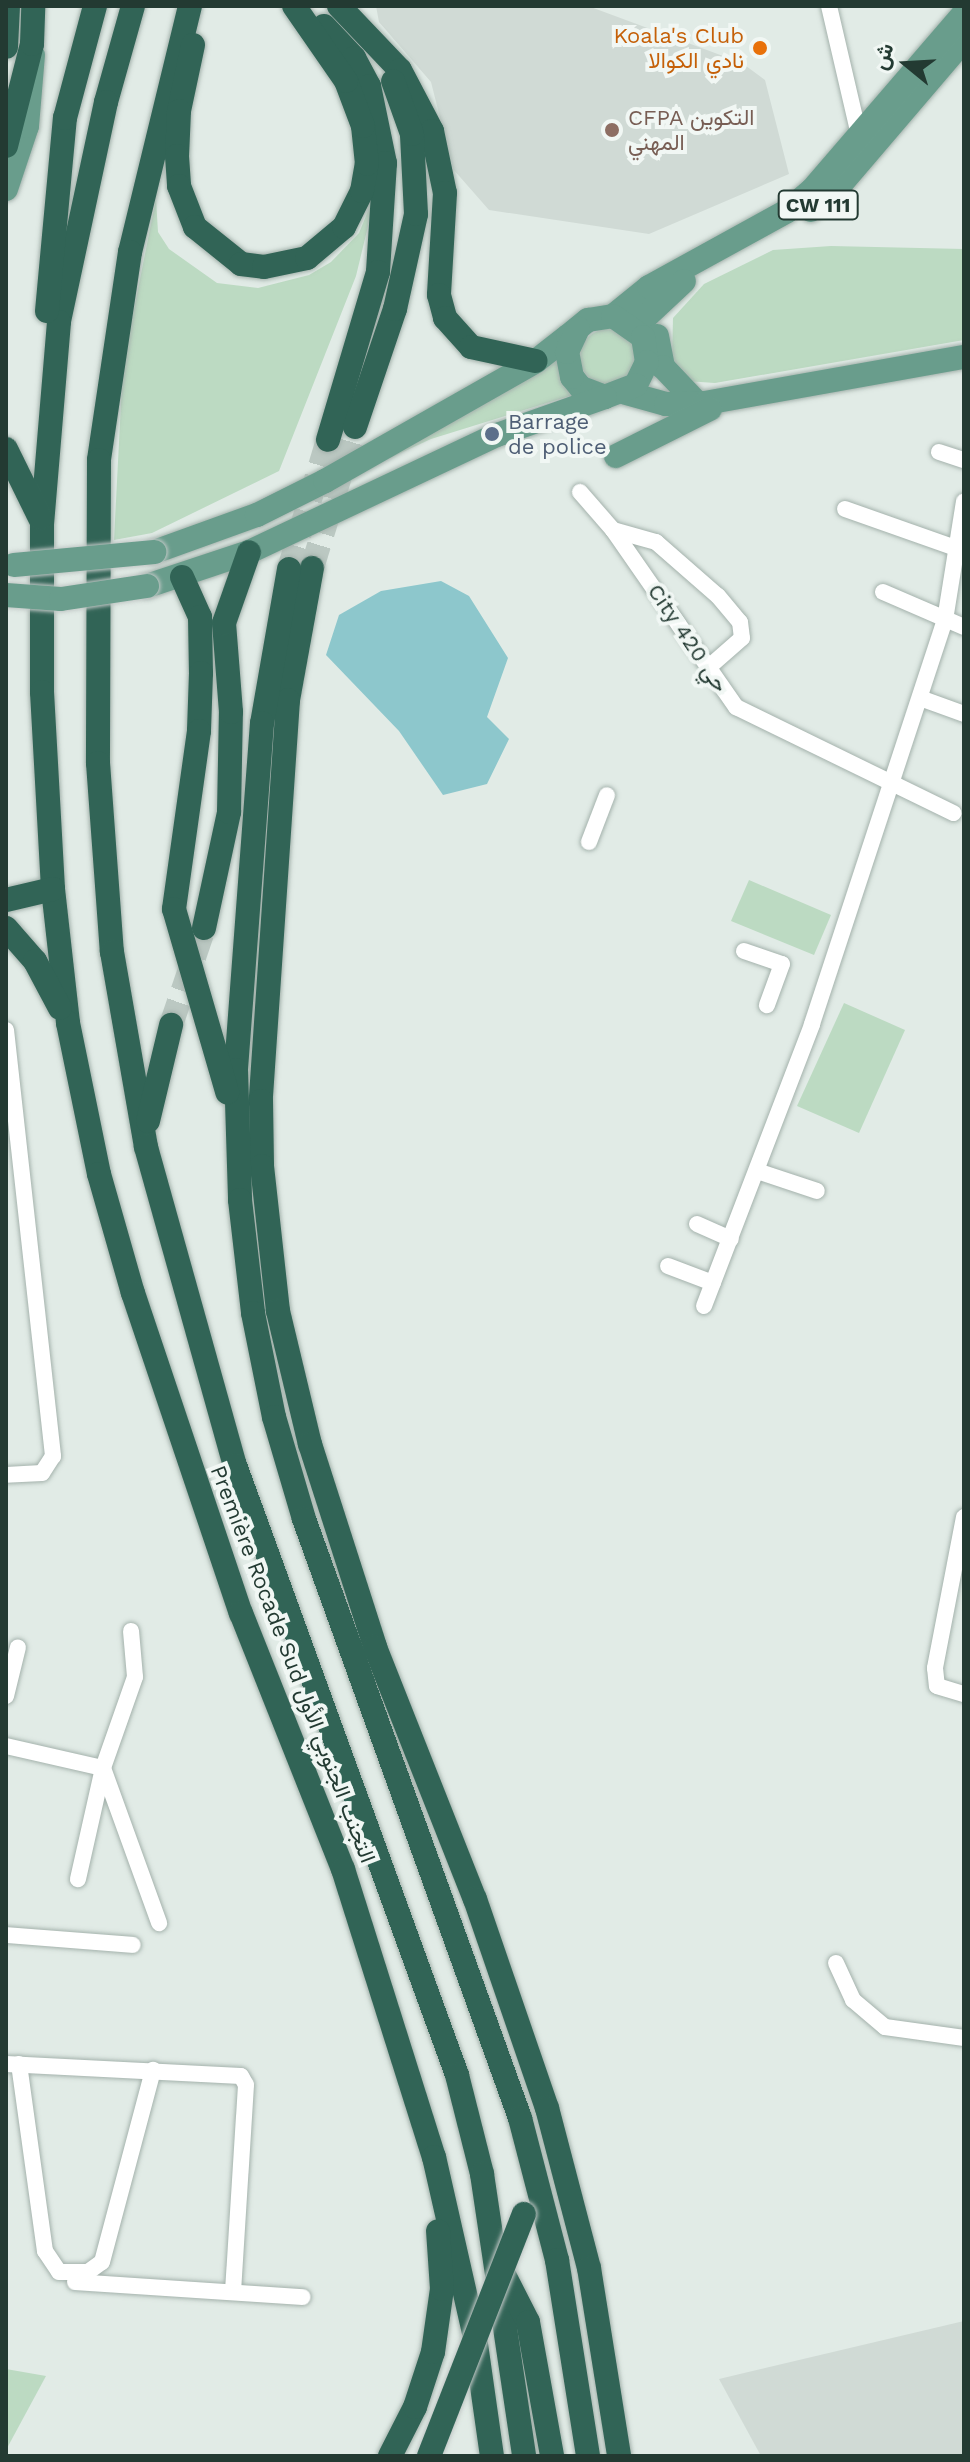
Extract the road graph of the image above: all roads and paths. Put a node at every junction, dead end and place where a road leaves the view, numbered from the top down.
1 (95, 6) edge
2 (133, 6) edge
3 (190, 6) edge
4 (197, 6) edge
5 (294, 6) edge
6 (302, 6) edge
7 (829, 6) edge
8 (20, 8) edge
9 (964, 13) edge
10 (348, 14) edge
11 (964, 40) edge
12 (32, 44) junction
13 (6, 47) edge
14 (859, 135) junction
15 (6, 146) edge
16 (6, 189) edge
17 (662, 298) junction
18 (624, 322) junction
19 (578, 328) junction
20 (964, 357) edge
21 (536, 361) junction
22 (615, 395) junction
23 (741, 398) junction
24 (697, 403) junction
25 (50, 419) junction
26 (355, 427) tunnel mouth
27 (328, 440) tunnel mouth
28 (6, 449) edge
29 (939, 452) dead end
30 (616, 456) dead end
31 (964, 460) edge
32 (580, 492) dead end
33 (964, 502) edge
34 (845, 509) dead end
35 (42, 524) junction
36 (613, 530) junction
37 (956, 548) junction
38 (249, 552) junction
39 (10, 564) edge
40 (182, 577) junction
41 (883, 592) dead end
42 (6, 595) edge
43 (945, 620) junction
44 (964, 627) edge
45 (709, 667) junction
46 (920, 698) junction
47 (964, 714) edge
48 (891, 786) junction
49 (607, 795) dead end
50 (953, 813) dead end
51 (589, 842) dead end
52 (53, 889) junction
53 (6, 900) edge
54 (6, 928) edge
55 (204, 928) tunnel mouth
56 (744, 951) dead end
57 (767, 1005) dead end
58 (68, 1023) junction
59 (171, 1025) tunnel mouth
60 (6, 1030) edge
61 (237, 1144) junction
62 (146, 1147) junction
63 (757, 1171) junction
64 (817, 1191) dead end
65 (697, 1224) dead end
66 (731, 1239) junction
67 (668, 1266) dead end
68 (713, 1283) junction
69 (704, 1306) dead end
70 (6, 1475) edge
71 (964, 1517) edge
72 (131, 1631) dead end
73 (18, 1647) dead end
74 (964, 1694) edge
75 (6, 1696) edge
76 (6, 1746) edge
77 (103, 1768) junction
78 (78, 1879) dead end
79 (159, 1923) dead end
80 (6, 1935) edge
81 (133, 1945) dead end
82 (836, 1963) dead end
83 (964, 2038) edge
84 (12, 2064) edge
85 (153, 2070) junction
86 (520, 2118) junction
87 (434, 2157) junction
88 (497, 2264) junction
89 (75, 2282) dead end
90 (233, 2292) junction
91 (303, 2297) dead end
92 (390, 2456) edge
93 (429, 2456) edge
94 (492, 2456) edge
95 (524, 2456) edge
96 (552, 2456) edge
97 (588, 2456) edge
98 (619, 2456) edge

1 - 25 highway
2 - 25 highway
3 - 62 highway
4 - 5 highway
6 - 27 highway
7 - 14 street
8 - 12 highway
8 - 13 highway
9 - 14 main road
10 - 21 highway
10 - 26 highway
11 - 17 main road, CW 111
12 - 15 highway
12 - 16 main road
14 - 18 main road
17 - 18 main road, CW 111
17 - 24 main road
18 - 19 main road
18 - 22 main road
19 - 21 main road
19 - 22 main road
20 - 23 main road
21 - 39 main road, bridge
22 - 24 main road
22 - 38 main road
23 - 24 main road
23 - 30 main road
25 - 35 highway, Première Rocade Sud التجنب الجنوبي الأول
28 - 35 highway
29 - 31 street
32 - 36 street, City 420 حي
33 - 37 street
34 - 37 street
35 - 52 highway, Première Rocade Sud التجنب الجنوبي الأول
36 - 45 street, City 420 حي
36 - 45 street
37 - 43 street
38 - 40 main road
38 - 55 highway
40 - 42 main road, bridge
40 - 61 highway
41 - 43 street
43 - 44 street
43 - 46 street
45 - 48 street, City 420 حي
46 - 47 street
46 - 48 street
48 - 50 street, City 420 حي
48 - 63 street
49 - 51 street
52 - 53 highway
52 - 58 highway, Première Rocade Sud التجنب الجنوبي الأول
54 - 58 highway
56 - 57 street
58 - 87 highway, Première Rocade Sud التجنب الجنوبي الأول
59 - 62 highway
60 - 70 street
61 - 86 highway
61 - 98 highway
62 - 88 highway, Première Rocade Sud التجنب الجنوبي الأول
63 - 64 street
63 - 66 street
65 - 66 street
66 - 68 street
67 - 68 street
68 - 69 street
71 - 74 street
72 - 77 street
73 - 75 street
76 - 77 street
77 - 78 street
77 - 79 street
80 - 81 street
82 - 83 street
84 - 85 street
84 - 85 street
85 - 90 street
86 - 93 highway, bridge
86 - 97 highway
87 - 92 highway
87 - 94 highway, Première Rocade Sud التجنب الجنوبي الأول
88 - 95 highway, Première Rocade Sud التجنب الجنوبي الأول
88 - 96 highway
89 - 90 street
90 - 91 street

